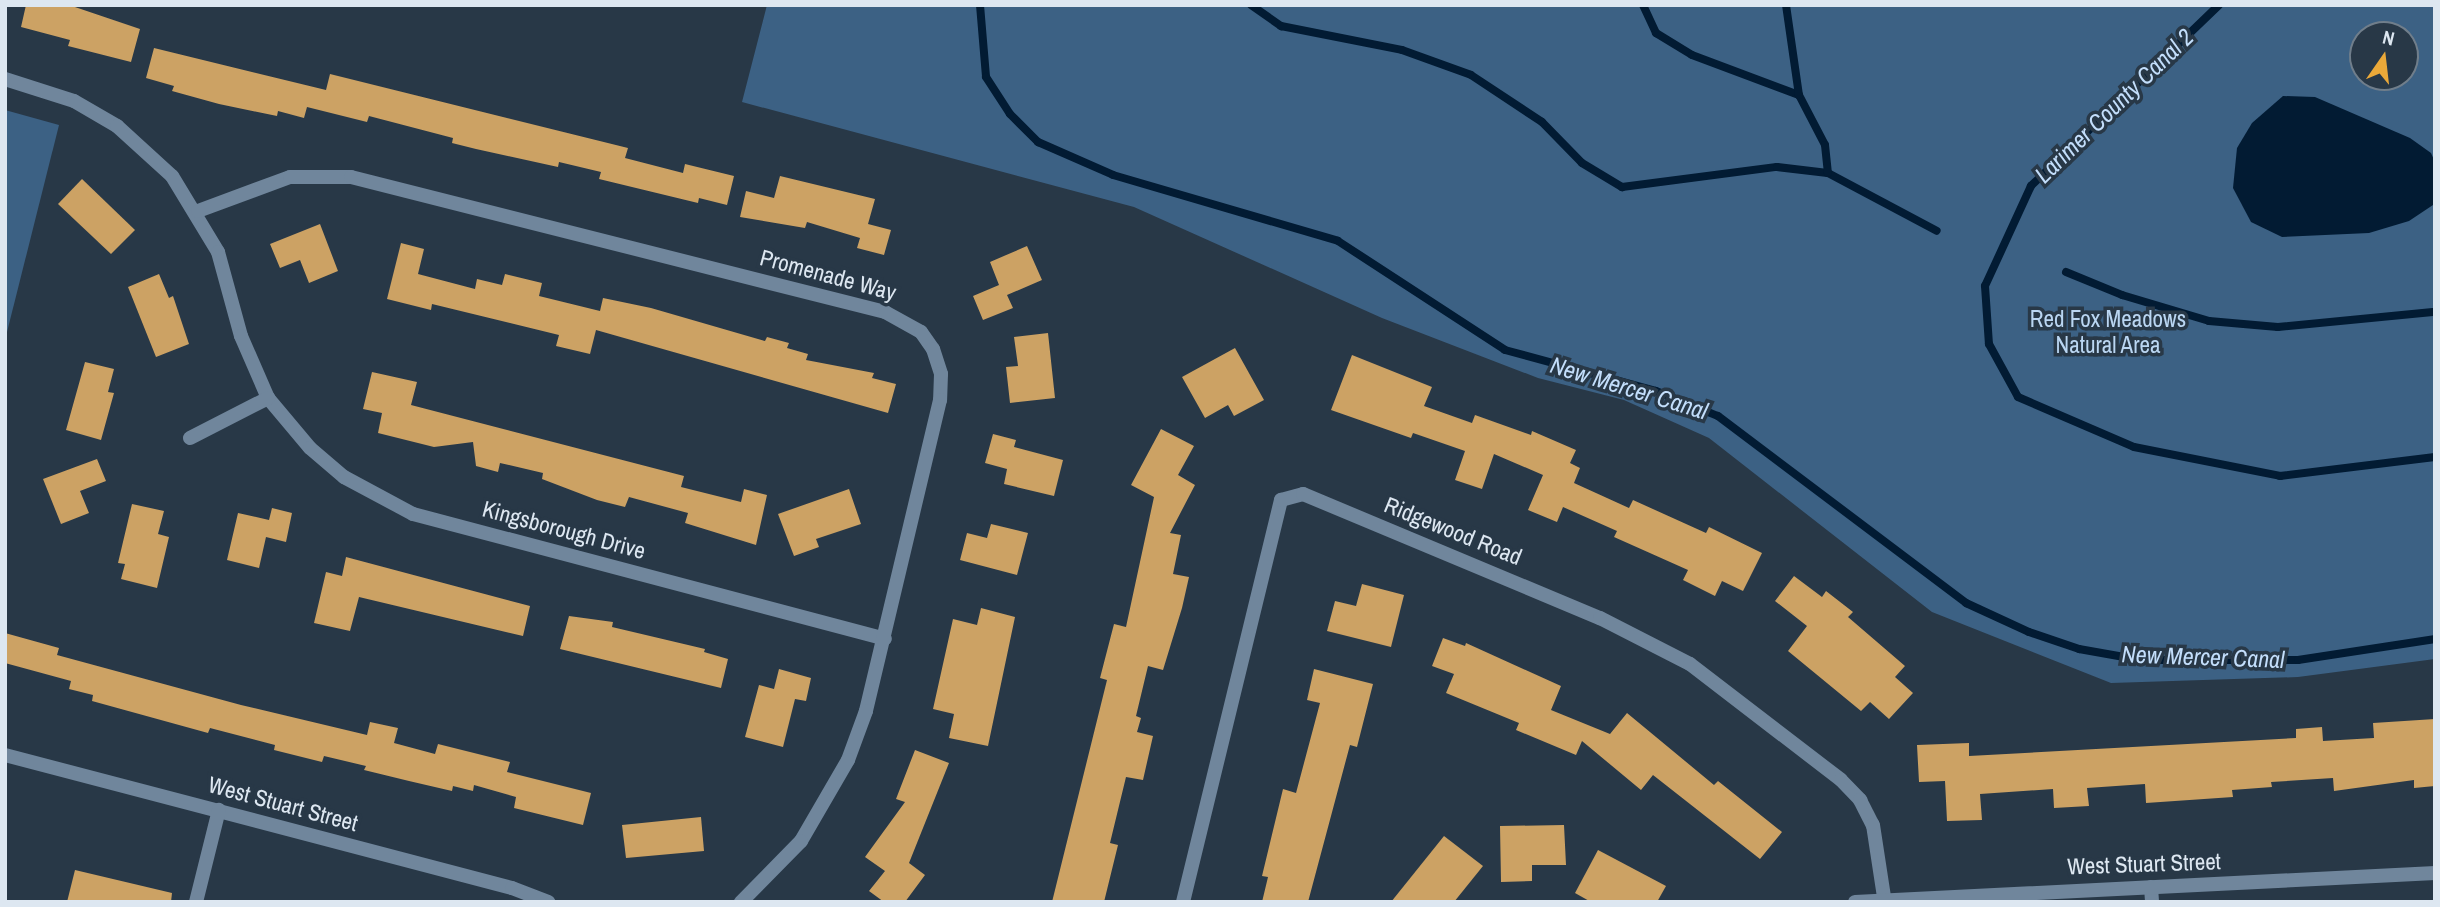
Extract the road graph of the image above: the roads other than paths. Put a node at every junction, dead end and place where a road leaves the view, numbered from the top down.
1 (5, 79) edge
2 (198, 211) junction
3 (268, 398) junction
4 (190, 438) dead end
5 (885, 639) junction
6 (5, 755) edge
7 (219, 810) junction
8 (2435, 873) edge
9 (2151, 894) edge
10 (510, 895) edge
11 (1884, 897) junction
12 (196, 902) edge
13 (548, 902) edge
14 (741, 902) edge
15 (1183, 902) edge
16 (1855, 902) edge

1 - 2 street, Kingsborough Drive
2 - 3 street, Kingsborough Drive
2 - 5 street, Promenade Way
3 - 4 street
3 - 5 street, Kingsborough Drive
5 - 14 street, Promenade Way
6 - 7 street, West Stuart Street
7 - 10 street, West Stuart Street
7 - 12 street
8 - 9 street, West Stuart Street
9 - 11 street, West Stuart Street
10 - 13 street, West Stuart Street
11 - 15 street, Ridgewood Road
11 - 16 street, West Stuart Street

